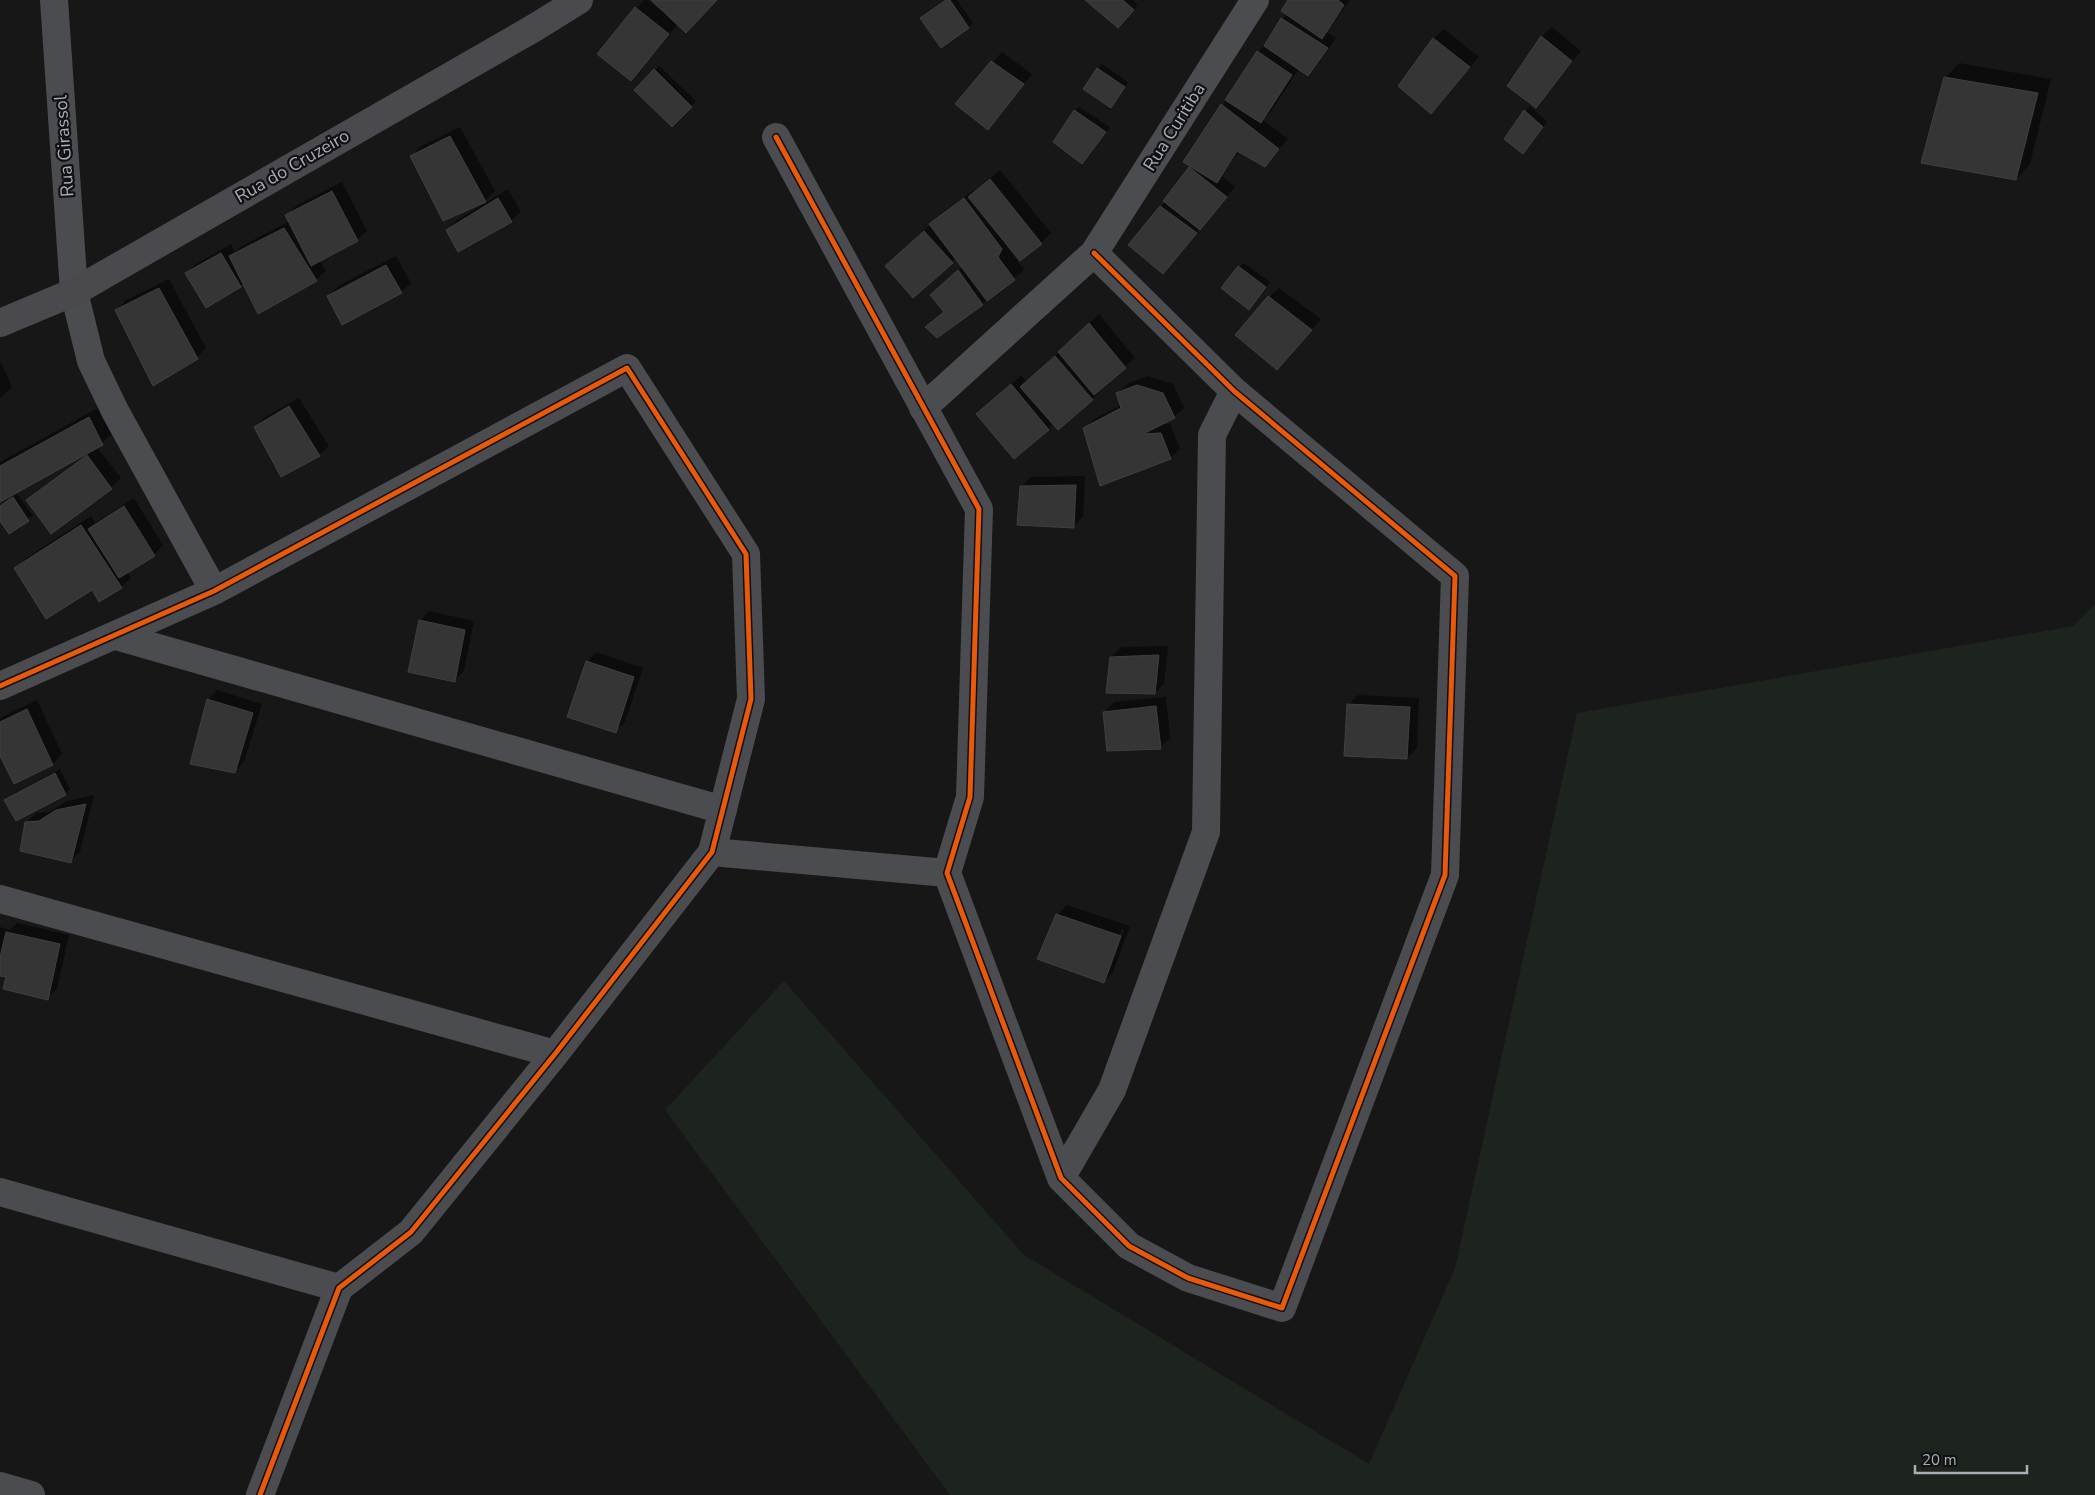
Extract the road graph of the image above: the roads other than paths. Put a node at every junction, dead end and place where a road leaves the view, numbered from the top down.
1 (54, 0) edge
2 (579, 0) edge
3 (1255, 0) edge
4 (776, 137) dead end
5 (1094, 253) junction
6 (74, 292) junction
7 (0, 323) edge
8 (1234, 391) junction
9 (923, 408) junction
10 (214, 591) junction
11 (116, 636) junction
12 (0, 686) edge
13 (723, 810) junction
14 (712, 852) junction
15 (947, 873) junction
16 (0, 899) edge
17 (556, 1054) junction
18 (1061, 1178) junction
19 (0, 1192) edge
20 (339, 1288) junction
21 (0, 1486) edge
22 (31, 1495) edge
23 (260, 1495) edge

1 - 6 street, Rua Girassol
2 - 6 street, Rua do Cruzeiro
3 - 5 street, Rua Curitiba
4 - 9 street
5 - 8 street
5 - 9 street, Rua Curitiba
6 - 7 street, Rua do Cruzeiro
6 - 10 street, Rua Girassol
8 - 18 street
8 - 18 street
9 - 15 street
10 - 11 street
10 - 13 street
11 - 12 street
11 - 13 street
13 - 14 street
14 - 15 street
14 - 17 street
15 - 18 street
16 - 17 street
17 - 20 street
19 - 20 street
20 - 23 street
21 - 22 street

